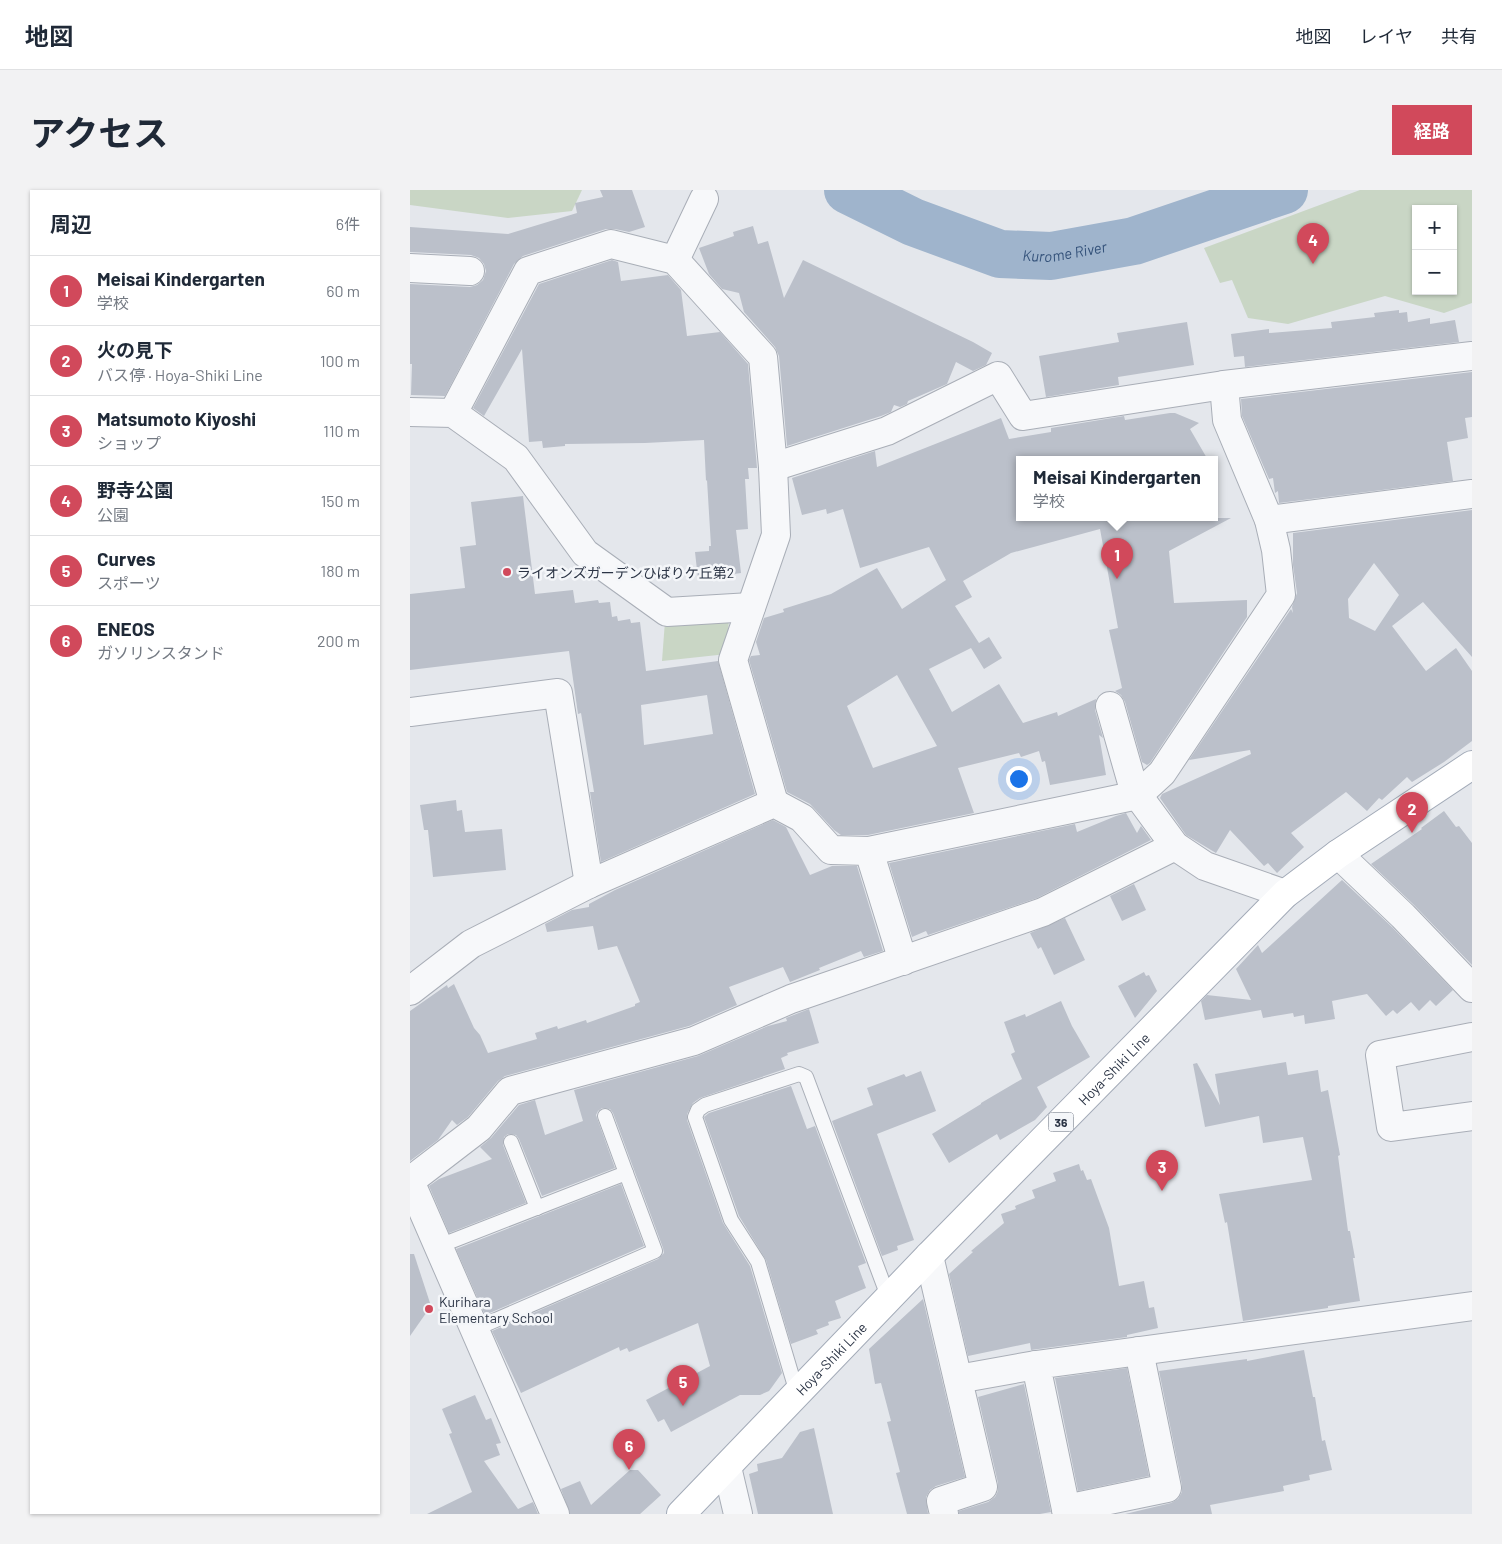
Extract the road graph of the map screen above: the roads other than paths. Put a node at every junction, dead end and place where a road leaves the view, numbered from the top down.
1 (704, 199) dead end
2 (675, 260) junction
3 (410, 268) edge
4 (470, 271) dead end
5 (1472, 356) edge
6 (1224, 385) junction
7 (410, 412) edge
8 (453, 413) junction
9 (773, 467) junction
10 (1472, 494) edge
11 (1269, 520) junction
12 (751, 607) junction
13 (1110, 706) dead end
14 (410, 712) edge
15 (1472, 765) edge
16 (1138, 795) junction
17 (774, 803) junction
18 (1175, 846) junction
19 (869, 851) junction
20 (1338, 854) junction
21 (588, 884) junction
22 (1285, 894) junction
23 (903, 961) junction
24 (1472, 988) edge
25 (410, 991) edge
26 (1472, 1037) edge
27 (605, 1116) dead end
28 (1472, 1116) edge
29 (511, 1142) dead end
30 (626, 1173) junction
31 (410, 1181) edge
32 (537, 1208) junction
33 (439, 1246) junction
34 (929, 1256) junction
35 (889, 1299) junction
36 (1472, 1306) edge
37 (475, 1329) junction
38 (1139, 1351) junction
39 (1036, 1365) junction
40 (958, 1379) junction
41 (797, 1393) junction
42 (726, 1467) junction
43 (1067, 1512) edge
44 (555, 1514) edge
45 (681, 1514) edge
46 (738, 1514) edge
47 (944, 1514) edge

1 - 2 street
2 - 8 street
2 - 9 street
3 - 4 street
5 - 6 street
6 - 9 street
6 - 11 street
7 - 8 street
8 - 12 street
9 - 12 street
10 - 11 street
11 - 16 street
12 - 17 street
13 - 16 street
14 - 21 street
15 - 20 main road, Hoya-Shiki Line / 36
16 - 18 street
16 - 19 street
17 - 19 street
17 - 21 street
18 - 22 street
18 - 23 street
19 - 23 street
20 - 22 main road, Hoya-Shiki Line / 36
20 - 24 street
21 - 25 street
22 - 34 main road, Hoya-Shiki Line / 36
23 - 31 street
26 - 28 street
27 - 30 lane
29 - 32 lane
30 - 32 lane
30 - 37 lane
31 - 33 street
32 - 33 lane
33 - 37 street
34 - 35 main road, Hoya-Shiki Line / 36
34 - 40 street
35 - 41 main road, Hoya-Shiki Line / 36
35 - 41 lane
36 - 38 street
37 - 44 street
38 - 39 street
38 - 43 street
39 - 40 street
39 - 43 street
40 - 47 street
41 - 42 main road, Hoya-Shiki Line / 36
42 - 45 main road, Hoya-Shiki Line / 36
42 - 46 street

